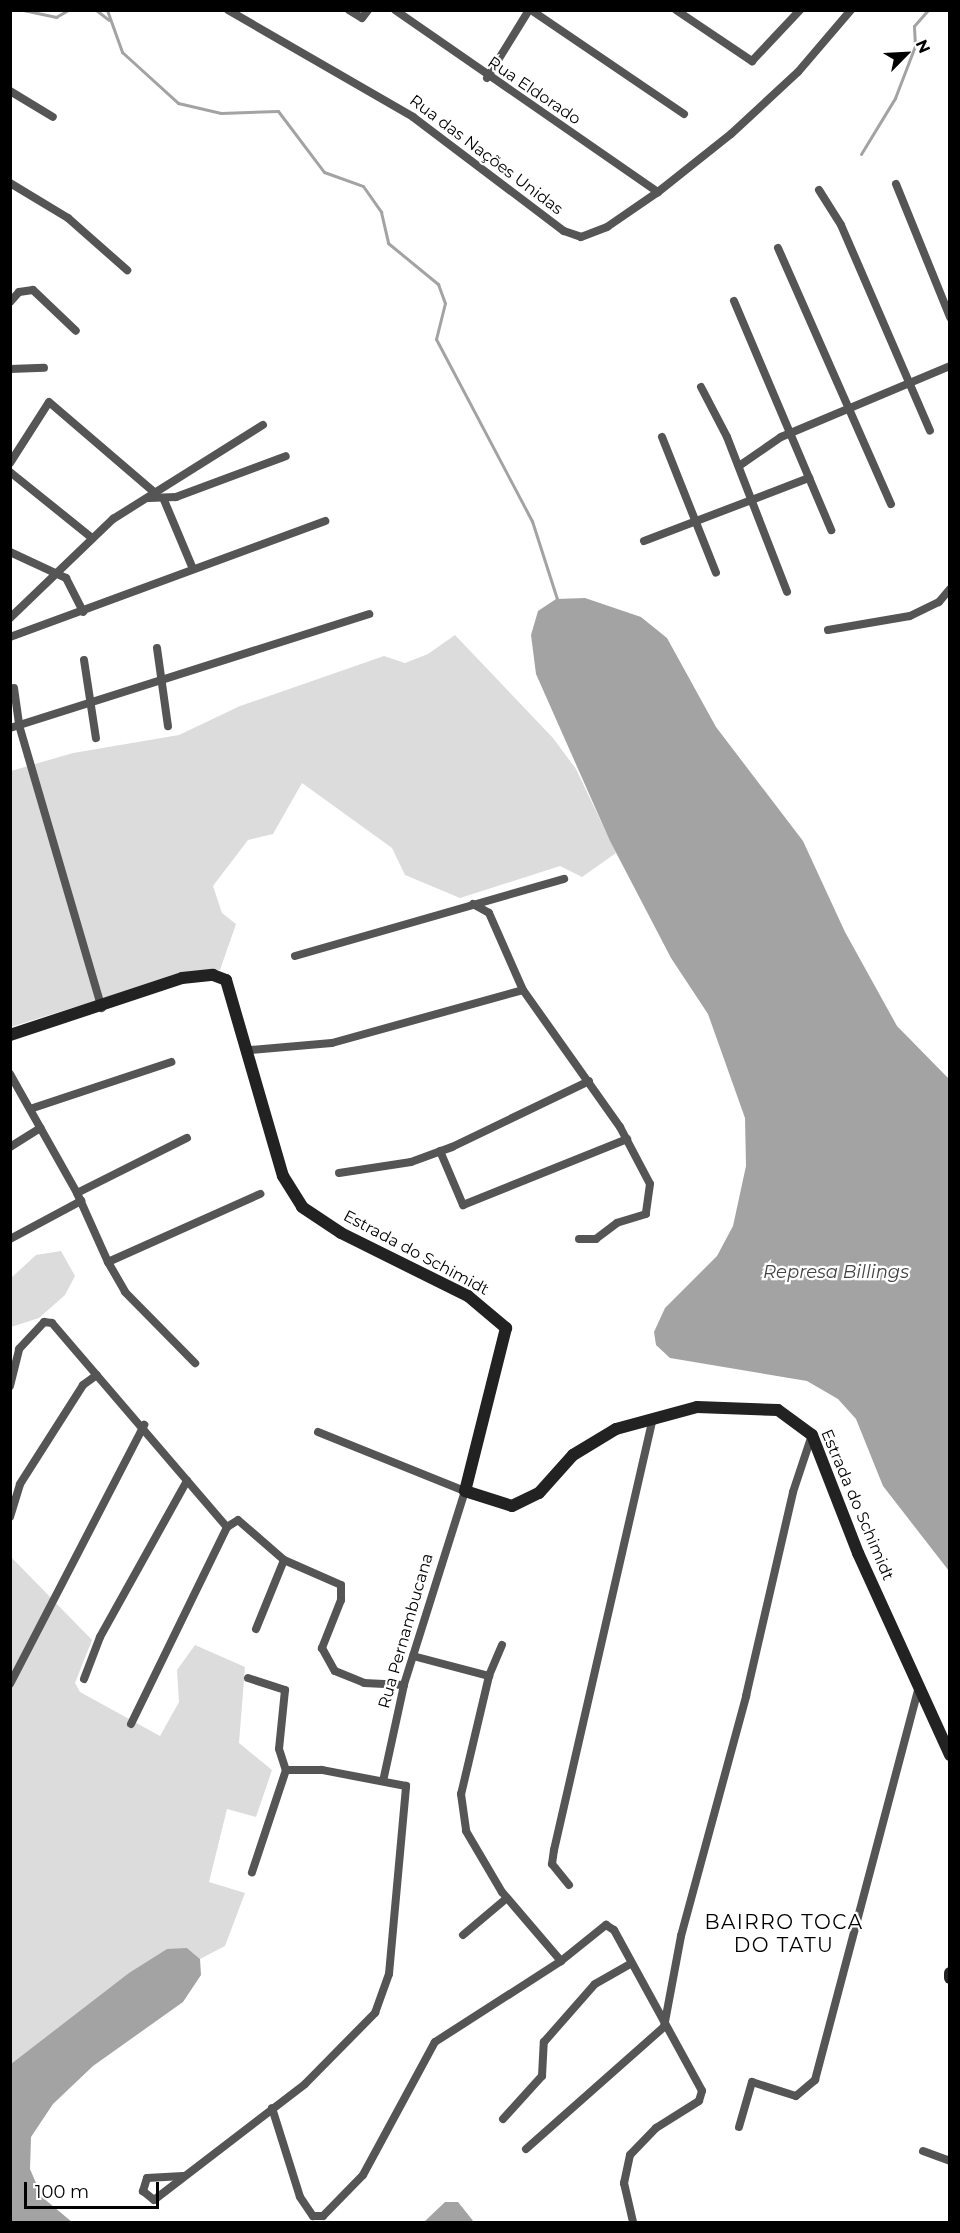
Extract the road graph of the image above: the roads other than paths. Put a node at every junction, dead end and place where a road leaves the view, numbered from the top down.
1 (228, 10) edge
2 (349, 10) edge
3 (395, 10) edge
4 (530, 10) edge
5 (676, 10) edge
6 (800, 10) edge
7 (850, 10) edge
8 (366, 14) edge
9 (487, 78) junction
10 (10, 91) edge
11 (684, 114) dead end
12 (53, 117) dead end
13 (10, 183) edge
14 (896, 184) dead end
15 (819, 190) dead end
16 (658, 192) junction
17 (778, 248) dead end
18 (127, 270) dead end
19 (734, 300) dead end
20 (10, 302) edge
21 (950, 316) edge
22 (76, 331) dead end
23 (950, 366) edge
24 (44, 368) dead end
25 (10, 369) edge
26 (910, 384) junction
27 (701, 387) dead end
28 (849, 408) junction
29 (263, 425) dead end
30 (930, 431) dead end
31 (790, 433) junction
32 (662, 437) dead end
33 (286, 456) dead end
34 (10, 463) edge
35 (739, 466) junction
36 (10, 472) edge
37 (809, 478) junction
38 (152, 495) junction
39 (164, 500) junction
40 (752, 500) junction
41 (891, 504) dead end
42 (325, 521) dead end
43 (695, 521) junction
44 (831, 530) dead end
45 (92, 538) junction
46 (644, 541) dead end
47 (10, 552) edge
48 (193, 569) junction
49 (716, 573) dead end
50 (61, 574) junction
51 (950, 589) edge
52 (787, 592) dead end
53 (83, 612) junction
54 (369, 614) dead end
55 (10, 618) edge
56 (828, 630) dead end
57 (10, 638) edge
58 (157, 648) dead end
59 (84, 660) dead end
60 (163, 680) junction
61 (14, 688) dead end
62 (89, 703) junction
63 (15, 726) edge
64 (168, 726) dead end
65 (96, 738) dead end
66 (564, 879) dead end
67 (473, 904) junction
68 (296, 956) dead end
69 (523, 990) junction
70 (102, 1008) junction
71 (10, 1035) edge
72 (250, 1050) junction
73 (171, 1062) dead end
74 (10, 1074) edge
75 (589, 1082) junction
76 (30, 1109) junction
77 (40, 1128) junction
78 (187, 1138) dead end
79 (627, 1139) junction
80 (10, 1147) edge
81 (440, 1151) junction
82 (339, 1173) dead end
83 (260, 1194) dead end
84 (79, 1197) junction
85 (10, 1239) edge
86 (579, 1239) dead end
87 (108, 1262) junction
88 (195, 1363) dead end
89 (97, 1375) junction
90 (10, 1386) edge
91 (653, 1418) junction
92 (144, 1425) junction
93 (318, 1432) dead end
94 (812, 1435) junction
95 (187, 1481) junction
96 (465, 1491) junction
97 (10, 1517) edge
98 (227, 1527) junction
99 (284, 1560) junction
100 (256, 1629) dead end
101 (502, 1645) dead end
102 (413, 1656) junction
103 (489, 1676) junction
104 (248, 1678) dead end
105 (84, 1679) dead end
106 (10, 1684) edge
107 (404, 1685) junction
108 (919, 1686) junction
109 (131, 1724) dead end
110 (950, 1755) edge
111 (286, 1770) junction
112 (383, 1781) junction
113 (252, 1872) dead end
114 (569, 1886) dead end
115 (507, 1898) junction
116 (463, 1935) dead end
117 (561, 1961) junction
118 (630, 1964) junction
119 (664, 2027) junction
120 (272, 2108) junction
121 (503, 2119) dead end
122 (739, 2127) dead end
123 (526, 2149) dead end
124 (923, 2151) dead end
125 (950, 2161) edge
126 (183, 2176) dead end
127 (633, 2223) edge

1 - 16 street, Rua das Nações Unidas
2 - 8 street
3 - 9 street, Rua Eldorado
4 - 9 street
4 - 11 street
5 - 6 street
7 - 16 street, Rua das Nações Unidas
9 - 16 street, Rua Eldorado
10 - 12 street
13 - 18 street
14 - 21 street
15 - 26 street
17 - 28 street
19 - 31 street
20 - 22 street
23 - 26 street
24 - 25 street
26 - 28 street
26 - 30 street
27 - 35 street
28 - 31 street
28 - 41 street
29 - 38 street
31 - 35 street
31 - 37 street
32 - 43 street
33 - 39 street
34 - 38 street
35 - 40 street
36 - 45 street
37 - 40 street
37 - 44 street
38 - 39 street
38 - 45 street
39 - 48 street
40 - 43 street
40 - 52 street
42 - 48 street
43 - 46 street
43 - 49 street
45 - 50 street
47 - 50 street
48 - 53 street
50 - 53 street
50 - 55 street
51 - 56 street
53 - 57 street
54 - 60 street
58 - 60 street
59 - 62 street
60 - 62 street
60 - 64 street
61 - 63 street
62 - 63 street
62 - 65 street
63 - 70 street
66 - 67 street
67 - 68 street
67 - 69 street
69 - 72 street
69 - 75 street
70 - 71 street, Estrada do Schimidt
70 - 72 street, Estrada do Schimidt
72 - 96 street, Estrada do Schimidt
73 - 76 street
74 - 76 street
75 - 79 street
75 - 81 street
76 - 77 street
77 - 80 street
77 - 84 street
78 - 84 street
79 - 81 street
79 - 86 street
81 - 82 street
83 - 87 street
84 - 85 street
84 - 87 street
87 - 88 street
89 - 90 street
89 - 92 street
89 - 97 street
91 - 94 street, Estrada do Schimidt
91 - 96 street, Estrada do Schimidt
91 - 114 street
92 - 95 street
92 - 106 street
93 - 96 street
94 - 108 street, Estrada do Schimidt
94 - 119 street
95 - 98 street
95 - 105 street
96 - 102 street, Rua Pernambucana
98 - 99 street
98 - 109 street
99 - 100 street
99 - 107 street
101 - 103 street
102 - 103 street
102 - 107 street, Rua Pernambucana
103 - 115 street
104 - 111 street
107 - 112 street, Rua Pernambucana
108 - 110 street, Estrada do Schimidt
108 - 122 street
111 - 112 street
111 - 113 street
112 - 120 street
115 - 116 street
115 - 117 street
117 - 118 street
117 - 120 street
118 - 119 street
118 - 121 street
119 - 123 street
119 - 127 street
120 - 126 street
124 - 125 street

